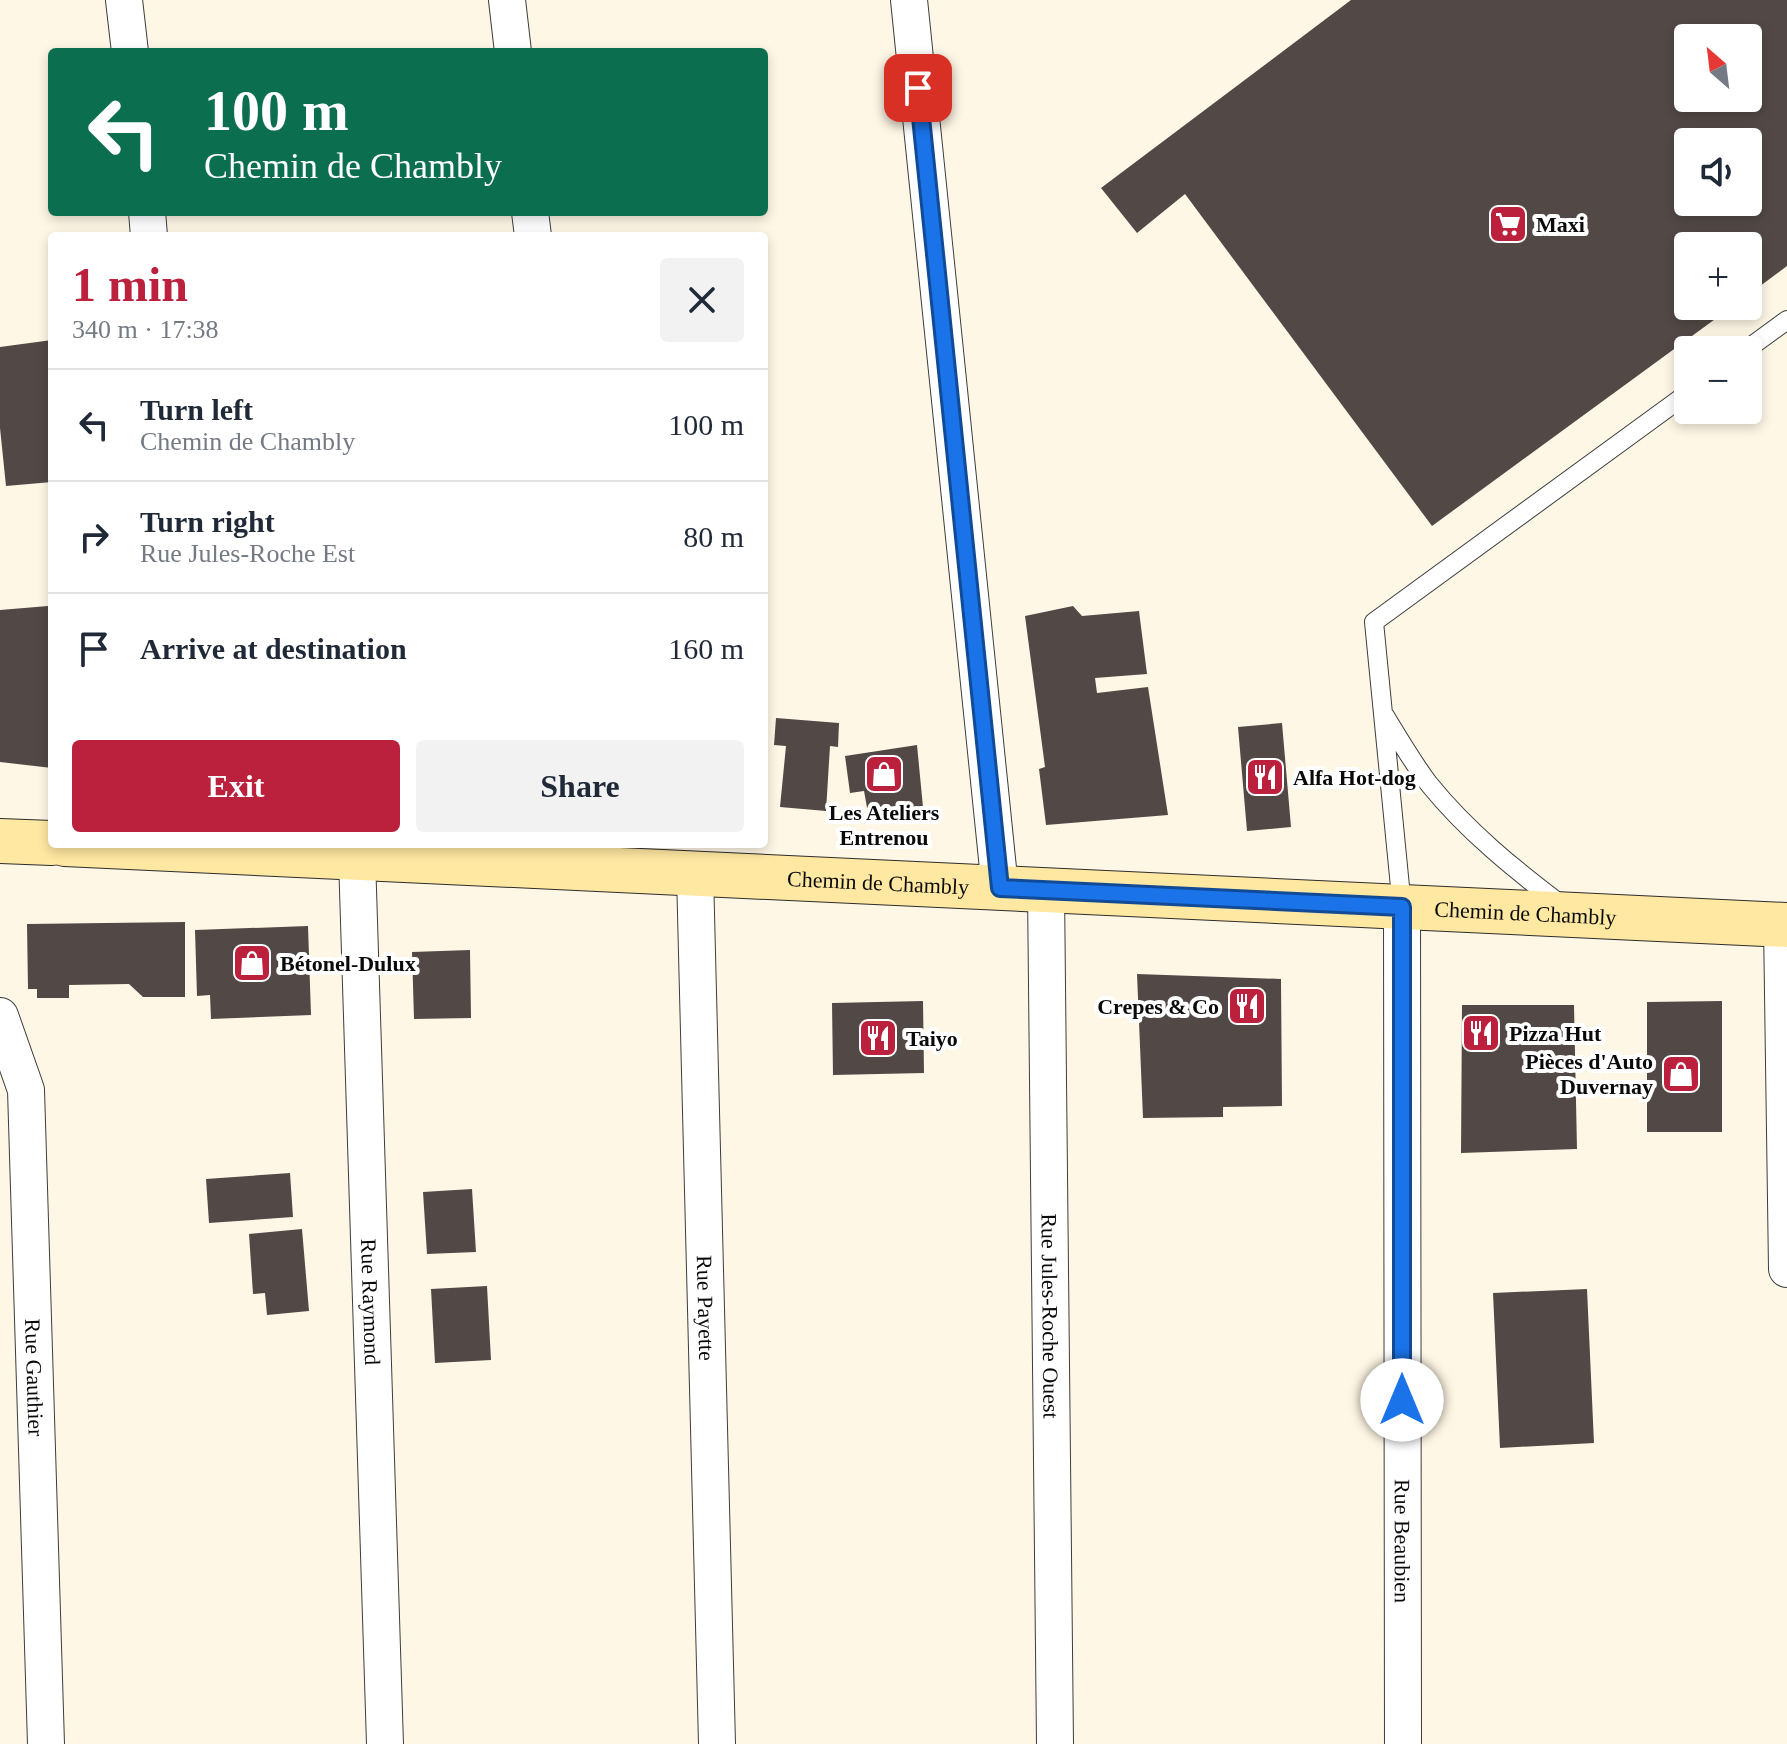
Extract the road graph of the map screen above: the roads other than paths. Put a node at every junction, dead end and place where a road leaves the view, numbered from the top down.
1 (124, 0) edge
2 (507, 0) edge
3 (909, 0) edge
4 (130, 48) edge
5 (513, 48) edge
6 (1787, 320) edge
7 (1762, 338) edge
8 (1674, 403) edge
9 (1383, 713) junction
10 (0, 841) edge
11 (48, 843) edge
12 (215, 848) edge
13 (600, 856) edge
14 (357, 858) junction
15 (695, 874) junction
16 (1000, 888) junction
17 (1046, 890) junction
18 (1402, 907) junction
19 (1575, 914) junction
20 (1784, 924) edge
21 (0, 1016) edge
22 (1787, 1269) edge
23 (46, 1744) edge
24 (385, 1744) edge
25 (717, 1744) edge
26 (1055, 1744) edge
27 (1403, 1744) edge

1 - 4 street
2 - 5 street
3 - 16 street
6 - 7 lane
8 - 9 lane
9 - 18 lane
9 - 19 lane
10 - 11 main road
12 - 14 main road, Chemin de Chambly
13 - 14 main road, Chemin de Chambly
13 - 15 main road, Chemin de Chambly
14 - 24 street, Rue Raymond
15 - 16 main road, Chemin de Chambly
15 - 25 street, Rue Payette
16 - 17 main road, Chemin de Chambly
17 - 18 main road, Chemin de Chambly
17 - 26 street, Rue Jules-Roche Ouest
18 - 19 main road, Chemin de Chambly
18 - 27 street, Rue Beaubien
19 - 20 main road, Chemin de Chambly
20 - 22 street
21 - 23 street, Rue Gauthier

